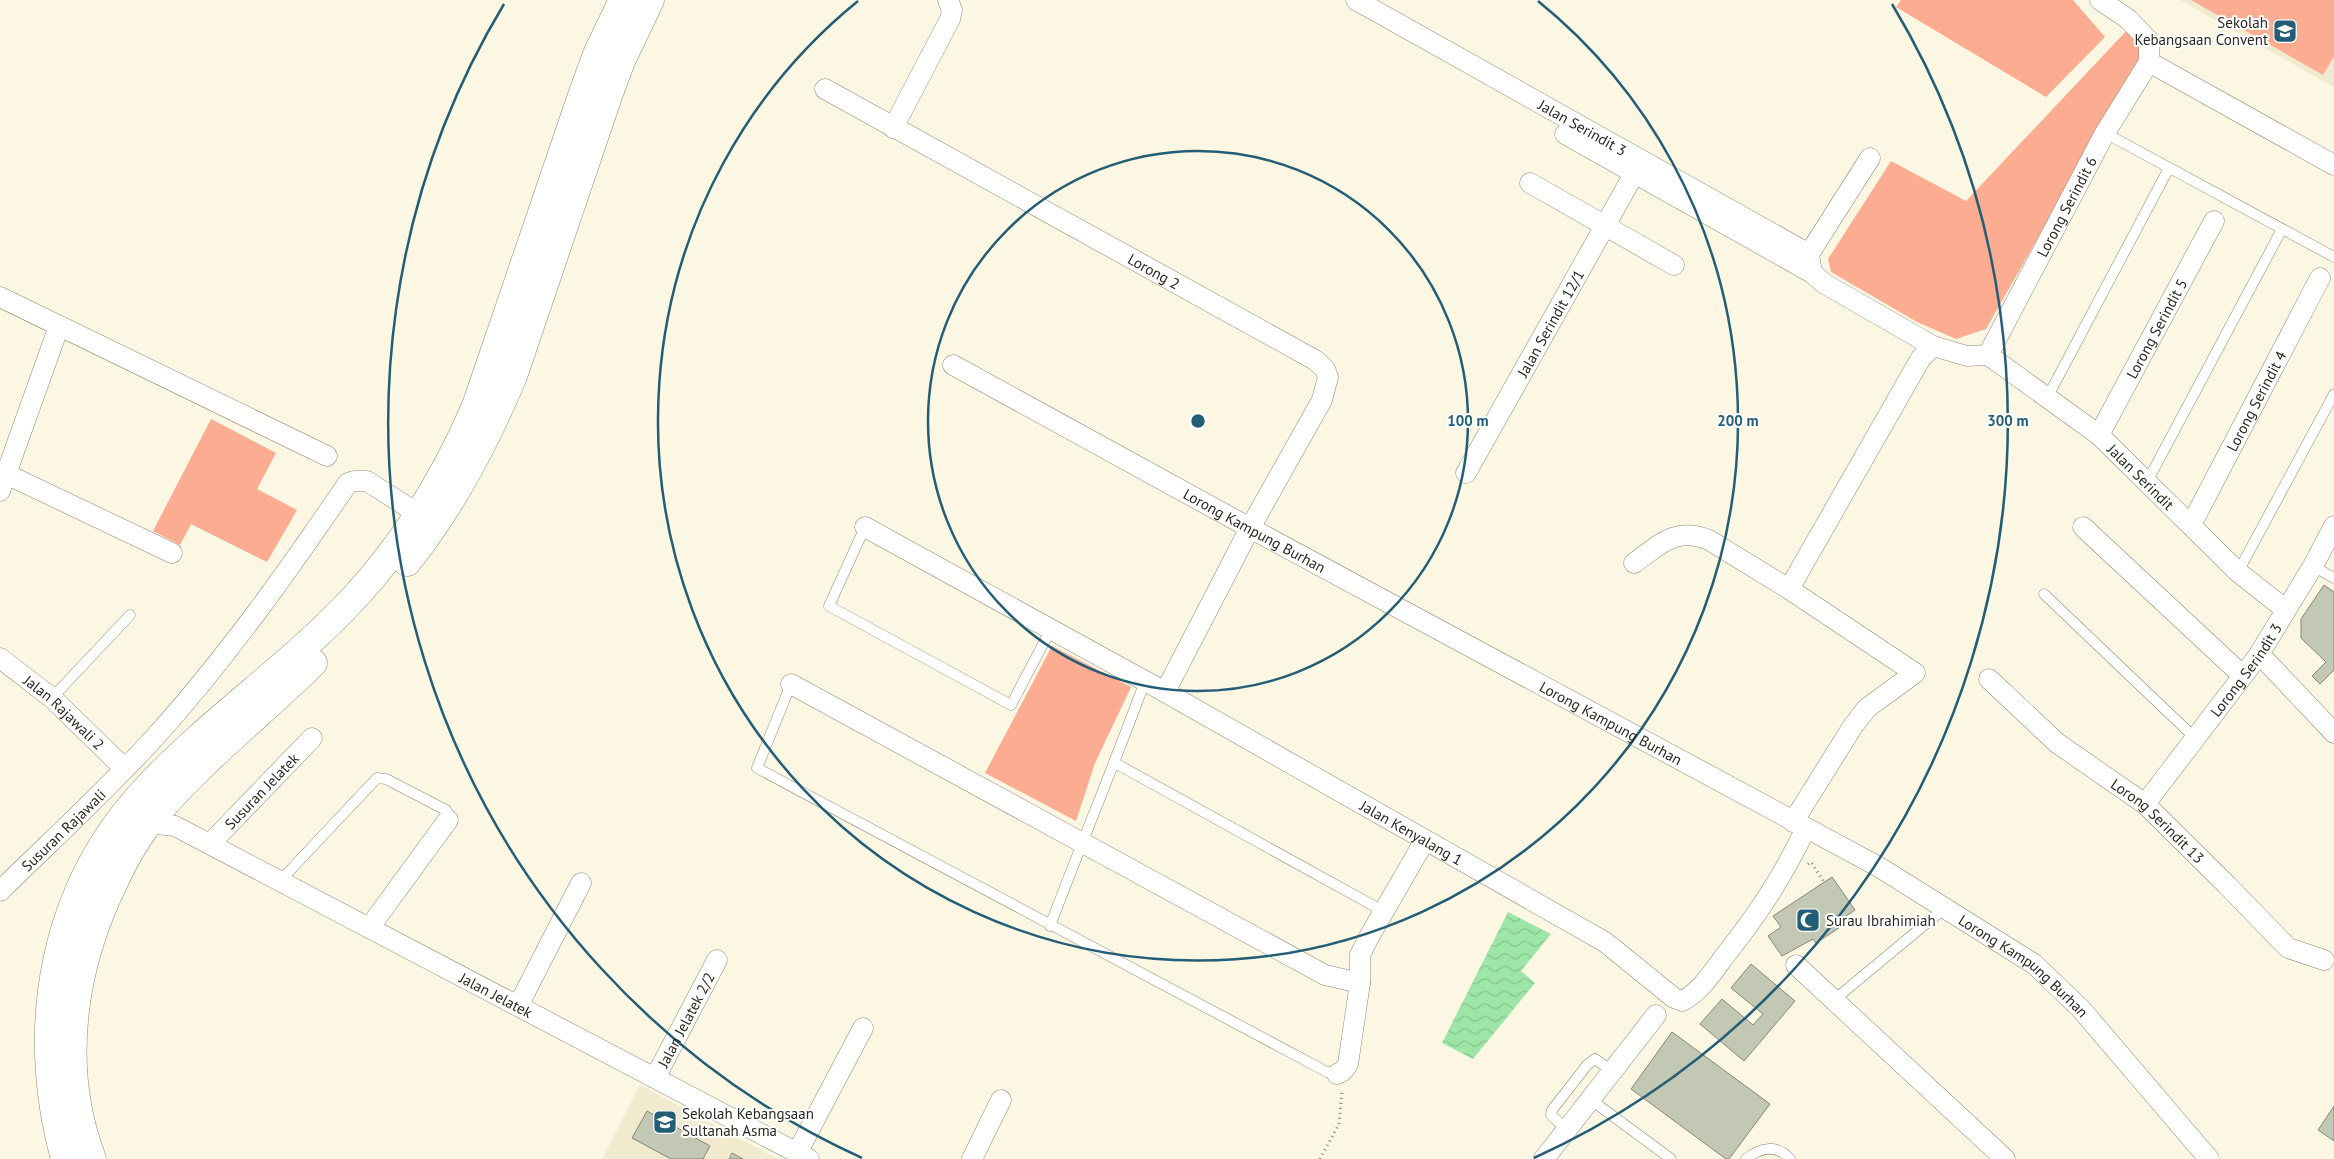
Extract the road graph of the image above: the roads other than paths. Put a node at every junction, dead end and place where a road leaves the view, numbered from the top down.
1 (623, 0) edge
2 (650, 0) edge
3 (948, 0) edge
4 (1356, 0) edge
5 (2100, 0) edge
6 (2148, 62) junction
7 (824, 89) dead end
8 (893, 128) junction
9 (2105, 133) junction
10 (1565, 134) dead end
11 (1870, 158) dead end
12 (2334, 166) edge
13 (2169, 168) junction
14 (1634, 174) junction
15 (1530, 183) dead end
16 (2214, 221) dead end
17 (1606, 226) junction
18 (2282, 229) junction
19 (2334, 256) edge
20 (1674, 264) dead end
21 (1811, 264) junction
22 (2320, 278) dead end
23 (0, 297) edge
24 (59, 326) junction
25 (1933, 346) junction
26 (1988, 355) junction
27 (953, 365) dead end
28 (2334, 394) edge
29 (2047, 398) junction
30 (2099, 435) junction
31 (327, 456) dead end
32 (1466, 473) dead end
33 (3, 482) edge
34 (2147, 482) junction
35 (426, 520) junction
36 (2191, 525) junction
37 (2334, 526) edge
38 (865, 527) joint
39 (2083, 527) dead end
40 (1250, 528) junction
41 (172, 553) dead end
42 (1634, 563) dead end
43 (2313, 566) junction
44 (2238, 572) junction
45 (2334, 578) edge
46 (1789, 589) junction
47 (2044, 594) dead end
48 (2286, 610) junction
49 (130, 615) dead end
50 (1052, 629) junction
51 (2258, 656) junction
52 (2, 662) edge
53 (2242, 675) junction
54 (1139, 678) junction
55 (1989, 679) dead end
56 (791, 684) joint
57 (1165, 692) junction
58 (52, 698) junction
59 (2334, 733) edge
60 (312, 738) dead end
61 (2195, 738) junction
62 (1115, 763) junction
63 (124, 768) junction
64 (166, 803) junction
65 (2144, 804) junction
66 (448, 820) joint
67 (148, 823) junction
68 (1800, 825) junction
69 (183, 830) junction
70 (1425, 840) junction
71 (1082, 842) junction
72 (210, 844) junction
73 (280, 881) junction
74 (581, 883) dead end
75 (0, 891) edge
76 (1946, 907) junction
77 (1383, 911) junction
78 (1050, 926) junction
79 (369, 928) junction
80 (717, 960) dead end
81 (2324, 960) dead end
82 (1796, 965) dead end
83 (1360, 983) junction
84 (1834, 1000) junction
85 (518, 1006) junction
86 (1656, 1015) dead end
87 (863, 1028) dead end
88 (1613, 1072) junction
89 (1337, 1074) joint
90 (655, 1078) junction
91 (1590, 1099) junction
92 (1001, 1100) dead end
93 (1566, 1129) junction
94 (803, 1156) edge
95 (65, 1159) edge
96 (92, 1159) edge
97 (972, 1159) edge
98 (1544, 1159) edge
99 (1671, 1159) edge
100 (1746, 1159) edge
101 (1790, 1159) edge
102 (2005, 1159) edge
103 (2209, 1159) edge

1 - 35 main road
2 - 35 main road
3 - 8 street
4 - 21 street, Jalan Serindit 3
5 - 6 street
6 - 9 street, Lorong Serindit 6
6 - 12 street
7 - 8 street, Lorong 2
8 - 40 street, Lorong 2
9 - 13 lane
9 - 26 street, Lorong Serindit 6
10 - 14 street
11 - 21 street
13 - 18 lane
13 - 29 lane
14 - 17 street, Jalan Serindit 12/1
14 - 21 street
15 - 17 street
16 - 30 street, Lorong Serindit 5
17 - 20 street
17 - 32 street, Jalan Serindit 12/1
18 - 19 lane
18 - 34 lane
21 - 25 street
22 - 36 street, Lorong Serindit 4
23 - 24 street
24 - 31 street
24 - 33 street
25 - 26 street
25 - 46 street
26 - 29 street, Jalan Serindit
27 - 40 street, Lorong Kampung Burhan
28 - 44 lane
29 - 30 street, Jalan Serindit
30 - 34 street, Jalan Serindit
33 - 41 street
34 - 36 street, Jalan Serindit
35 - 63 street, Susuran Rajawali
35 - 64 main road
35 - 95 main road
36 - 44 street, Jalan Serindit
37 - 43 street, Lorong Serindit 3
38 - 50 street, Jalan Kenyalang 1
38 - 50 lane
39 - 53 street
40 - 57 street, Lorong 2
40 - 68 street, Lorong Kampung Burhan
42 - 46 street
43 - 45 lane
43 - 48 street, Lorong Serindit 3
44 - 48 street, Jalan Serindit
46 - 68 street
47 - 61 lane
48 - 51 street, Lorong Serindit 3
49 - 58 lane
50 - 54 street, Jalan Kenyalang 1
51 - 53 street, Lorong Serindit 3
51 - 59 street
52 - 58 street, Jalan Rajawali 2
53 - 61 street, Lorong Serindit 3
54 - 57 street, Jalan Kenyalang 1
54 - 62 lane
55 - 65 street, Lorong Serindit 13
56 - 71 street
56 - 78 lane
57 - 70 street, Jalan Kenyalang 1
58 - 63 street, Jalan Rajawali 2
60 - 72 street, Susuran Jelatek
61 - 65 street, Lorong Serindit 3
62 - 71 lane
62 - 77 lane
63 - 75 street, Susuran Rajawali
64 - 67 main road
64 - 69 street, Jalan Jelatek
65 - 81 street, Lorong Serindit 13
66 - 73 lane
66 - 79 street
67 - 69 street, Jalan Jelatek
67 - 96 main road
68 - 70 street, Jalan Kenyalang 1
68 - 76 street, Lorong Kampung Burhan
69 - 72 street, Jalan Jelatek
70 - 77 street
71 - 78 lane
71 - 83 street
72 - 73 street, Jalan Jelatek
73 - 79 street, Jalan Jelatek
74 - 85 street
76 - 84 lane
76 - 103 street, Lorong Kampung Burhan
77 - 83 street
78 - 89 lane
79 - 85 street, Jalan Jelatek
80 - 90 street, Jalan Jelatek 2/2
82 - 84 street
83 - 89 street
84 - 102 street
85 - 90 street, Jalan Jelatek
86 - 88 street
87 - 94 street
88 - 91 street
88 - 93 lane
90 - 94 street, Jalan Jelatek
91 - 93 street
91 - 99 lane
92 - 97 street
93 - 98 street
100 - 101 lane

